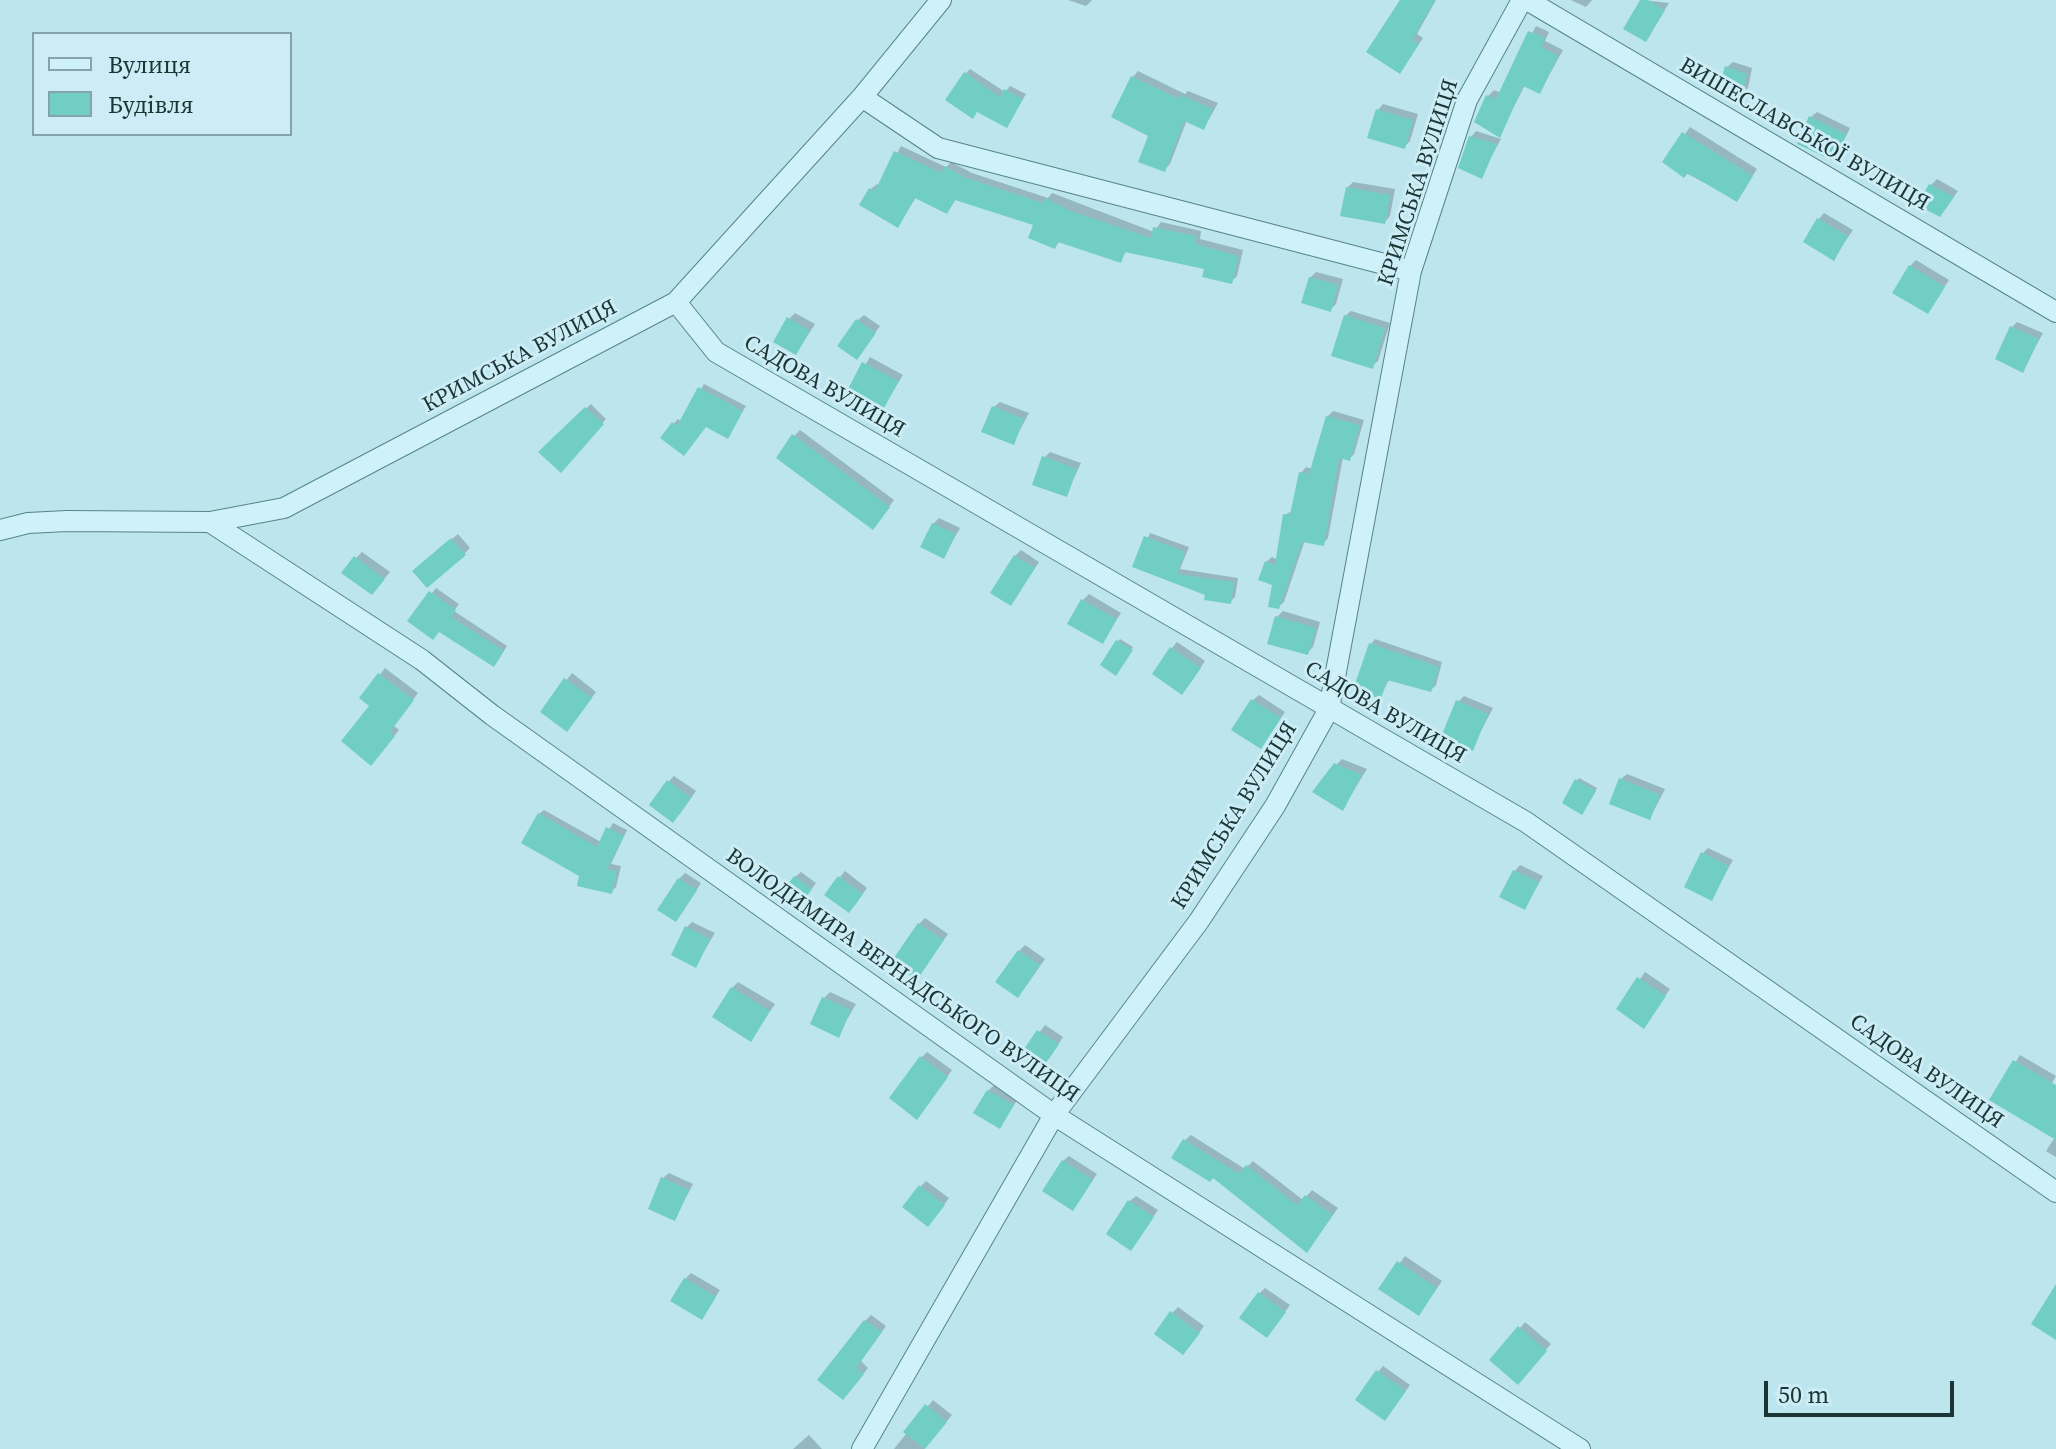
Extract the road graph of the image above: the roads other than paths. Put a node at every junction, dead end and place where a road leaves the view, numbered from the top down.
1 (941, 0) edge
2 (1525, 0) edge
3 (862, 97) junction
4 (1411, 271) junction
5 (676, 302) junction
6 (2056, 312) edge
7 (210, 522) junction
8 (0, 530) edge
9 (1329, 709) junction
10 (1054, 1115) junction
11 (2056, 1192) edge
12 (862, 1449) edge
13 (1580, 1449) edge

1 - 3 street, КРИМСЬКА ВУЛИЦЯ
2 - 4 street, КРИМСЬКА ВУЛИЦЯ
2 - 6 street, ВИШЕСЛАВСЬКОЇ ВУЛИЦЯ
3 - 4 street
3 - 5 street, КРИМСЬКА ВУЛИЦЯ
4 - 9 street, КРИМСЬКА ВУЛИЦЯ
5 - 7 street, КРИМСЬКА ВУЛИЦЯ
5 - 9 street, САДОВА ВУЛИЦЯ
7 - 8 street, КРИМСЬКА ВУЛИЦЯ
7 - 10 street, ВОЛОДИМИРА ВЕРНАДСЬКОГО ВУЛИЦЯ
9 - 10 street, КРИМСЬКА ВУЛИЦЯ
9 - 11 street, САДОВА ВУЛИЦЯ
10 - 12 street, КРИМСЬКА ВУЛИЦЯ
10 - 13 street, ВОЛОДИМИРА ВЕРНАДСЬКОГО ВУЛИЦЯ

